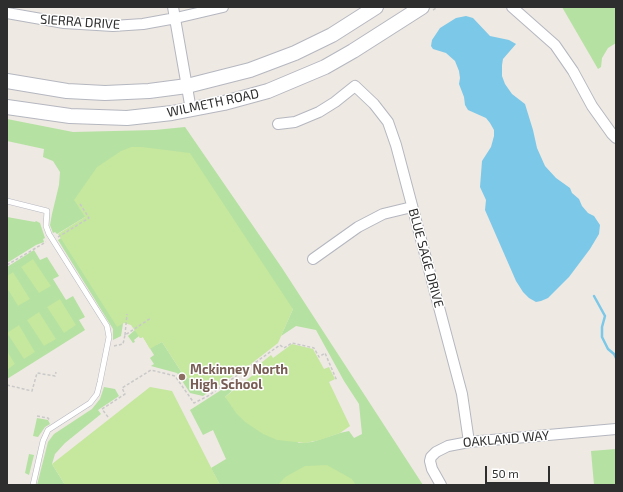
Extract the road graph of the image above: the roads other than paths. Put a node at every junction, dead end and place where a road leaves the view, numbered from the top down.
1 (173, 7) edge
2 (223, 7) edge
3 (376, 7) edge
4 (422, 7) edge
5 (512, 7) edge
6 (7, 13) edge
7 (176, 18) junction
8 (7, 81) edge
9 (187, 86) junction
10 (7, 107) edge
11 (191, 110) junction
12 (278, 124) dead end
13 (616, 138) edge
14 (7, 201) edge
15 (412, 207) junction
16 (314, 259) dead end
17 (616, 429) edge
18 (469, 442) junction
19 (33, 485) edge
20 (441, 485) edge

1 - 7 street
2 - 7 street, SIERRA DRIVE
3 - 9 main road, WILMETH ROAD
4 - 11 main road, WILMETH ROAD
5 - 13 street
6 - 7 street, SIERRA DRIVE
7 - 9 street
8 - 9 main road, WILMETH ROAD
9 - 11 street
10 - 11 main road, WILMETH ROAD
12 - 15 street, BLUE SAGE DRIVE
14 - 19 lane
15 - 16 street
15 - 18 street, BLUE SAGE DRIVE
17 - 18 street, OAKLAND WAY
18 - 20 street, OAKLAND WAY

